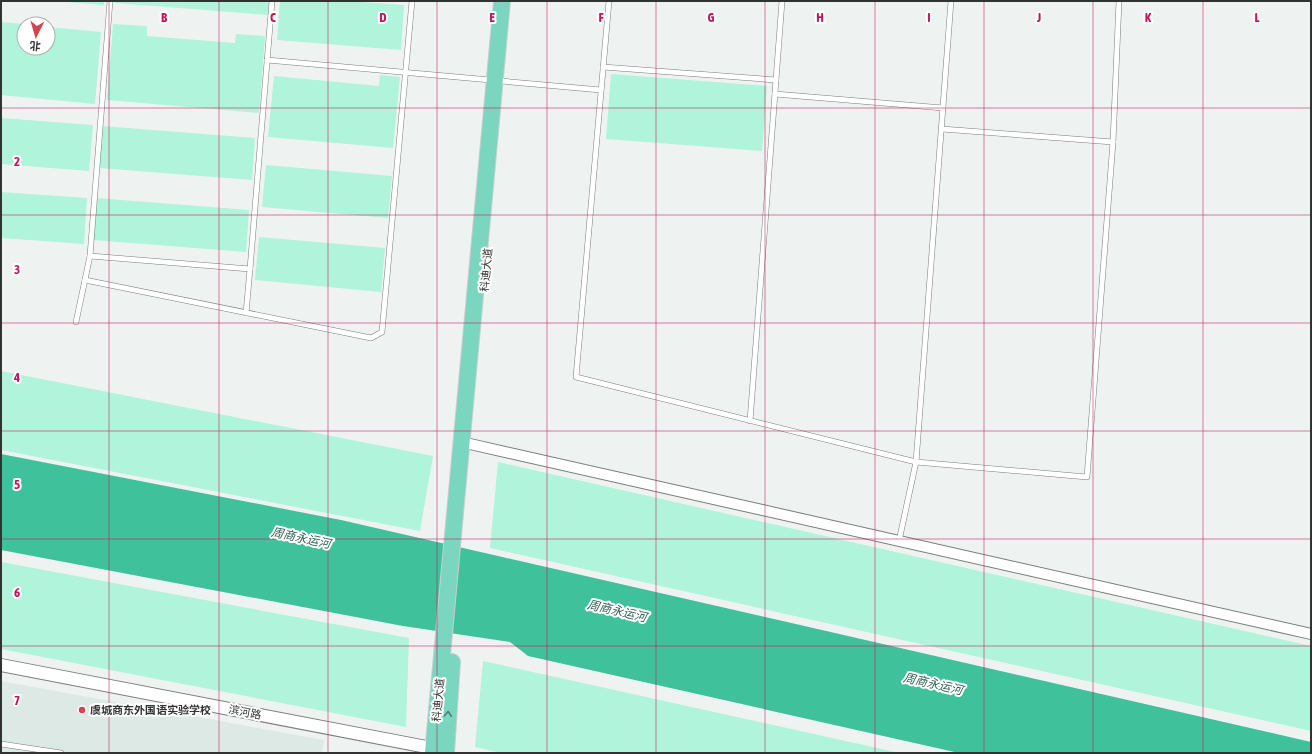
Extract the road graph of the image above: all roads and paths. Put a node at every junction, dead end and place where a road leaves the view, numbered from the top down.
1 (110, 1) edge
2 (272, 1) edge
3 (412, 1) edge
4 (502, 1) edge
5 (511, 1) edge
6 (609, 1) edge
7 (782, 1) edge
8 (952, 1) edge
9 (1119, 1) edge
10 (267, 60) junction
11 (603, 67) junction
12 (406, 72) junction
13 (776, 80) junction
14 (499, 81) junction
15 (601, 90) junction
16 (774, 94) junction
17 (943, 108) junction
18 (942, 129) junction
19 (1113, 142) junction
20 (90, 256) junction
21 (250, 269) junction
22 (85, 280) junction
23 (246, 313) junction
24 (76, 322) dead end
25 (750, 420) junction
26 (470, 444) junction
27 (916, 462) junction
28 (457, 538) junction
29 (899, 541) junction
30 (1311, 634) edge
31 (1, 665) edge
32 (1, 744) edge
33 (442, 752) edge
34 (61, 753) edge

1 - 20 lane
2 - 10 lane
3 - 12 lane
4 - 14 main road, 科迪大道
5 - 14 main road, 科迪大道
6 - 11 lane
7 - 13 lane
8 - 17 lane
9 - 19 lane
10 - 12 lane
10 - 21 lane
11 - 13 lane
11 - 15 lane
12 - 14 lane
12 - 23 lane
13 - 16 lane
14 - 15 lane
14 - 26 main road, 科迪大道
14 - 28 main road, 科迪大道
15 - 25 lane
16 - 17 lane
16 - 25 lane
17 - 18 lane
18 - 19 lane
18 - 27 lane
19 - 27 lane
20 - 21 lane
20 - 22 lane
21 - 23 lane
22 - 23 lane
22 - 24 lane
25 - 27 lane
26 - 28 main road, 科迪大道
26 - 29 street
27 - 29 lane
28 - 33 main road, 科迪大道
29 - 30 street
31 - 33 street, 滨河路
32 - 34 lane

